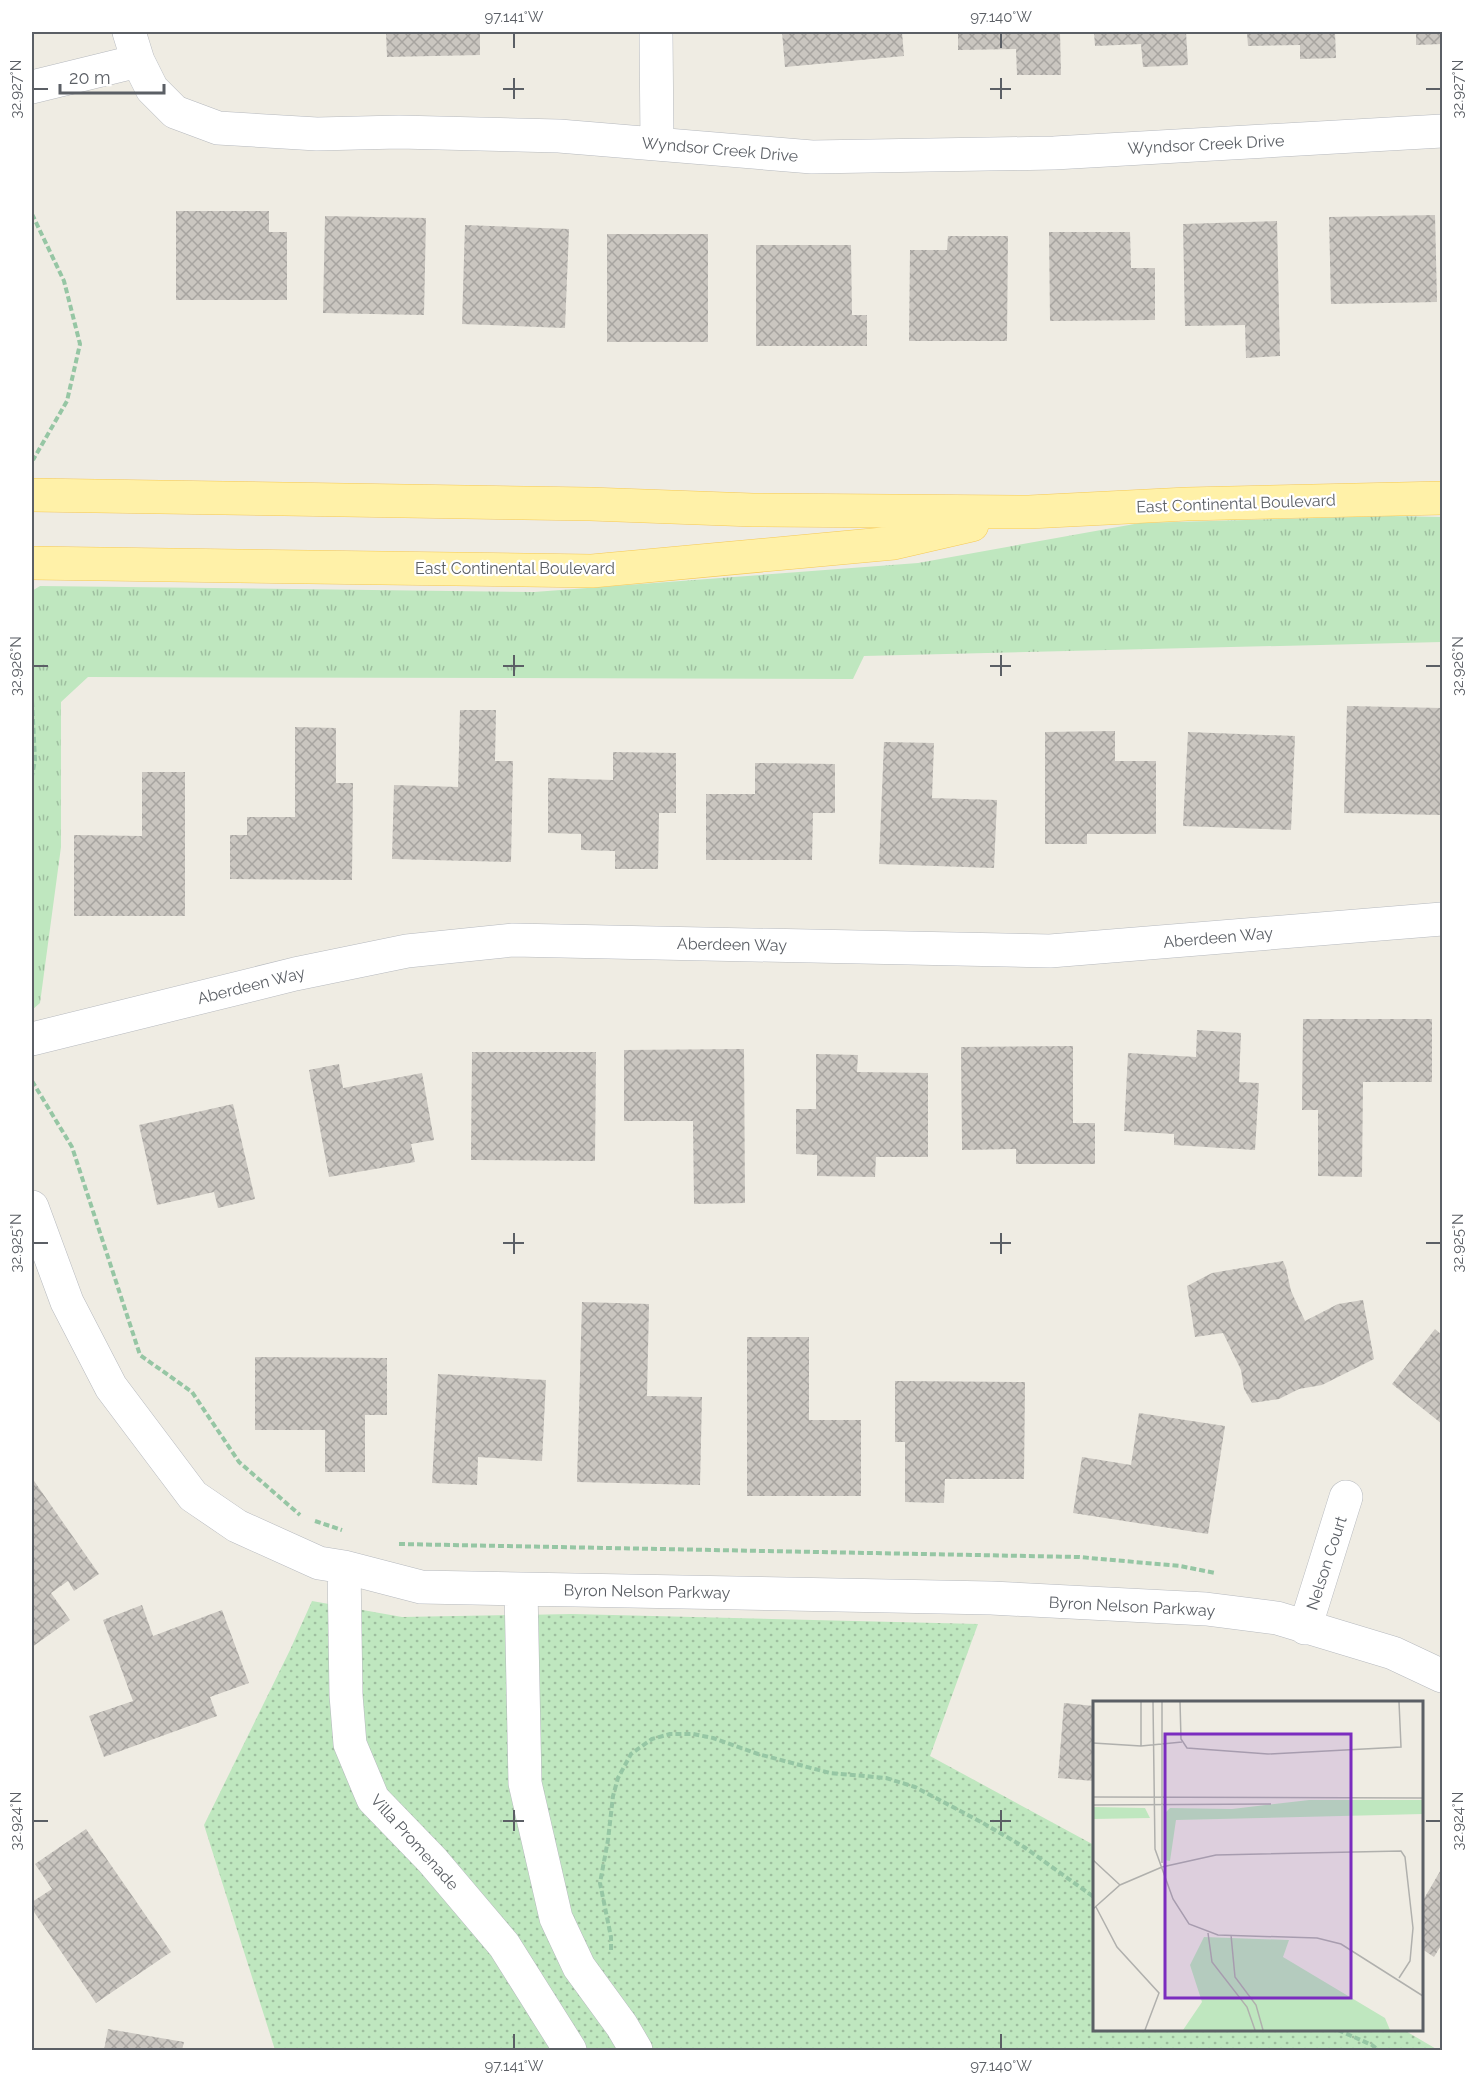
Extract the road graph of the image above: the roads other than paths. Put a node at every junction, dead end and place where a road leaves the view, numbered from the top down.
1 (656, 32) edge
2 (134, 46) edge
3 (32, 87) edge
4 (1443, 131) edge
5 (657, 144) junction
6 (32, 495) edge
7 (1443, 498) edge
8 (1029, 512) junction
9 (32, 563) edge
10 (1443, 919) edge
11 (32, 1039) edge
12 (32, 1207) edge
13 (1346, 1497) dead end
14 (344, 1567) junction
15 (521, 1588) junction
16 (1305, 1628) junction
17 (1443, 1676) edge
18 (570, 2050) edge
19 (636, 2050) edge

1 - 5 street
2 - 3 street, Wyndsor Creek Drive
2 - 5 street, Wyndsor Creek Drive
4 - 5 street, Wyndsor Creek Drive
6 - 8 main road, East Continental Boulevard
7 - 8 main road, East Continental Boulevard
8 - 9 main road, East Continental Boulevard
10 - 11 street, Aberdeen Way
12 - 14 street, Byron Nelson Parkway
13 - 16 street, Nelson Court
14 - 15 street, Byron Nelson Parkway
14 - 18 street, Villa Promenade
15 - 16 street, Byron Nelson Parkway
15 - 19 street
16 - 17 street, Byron Nelson Parkway

